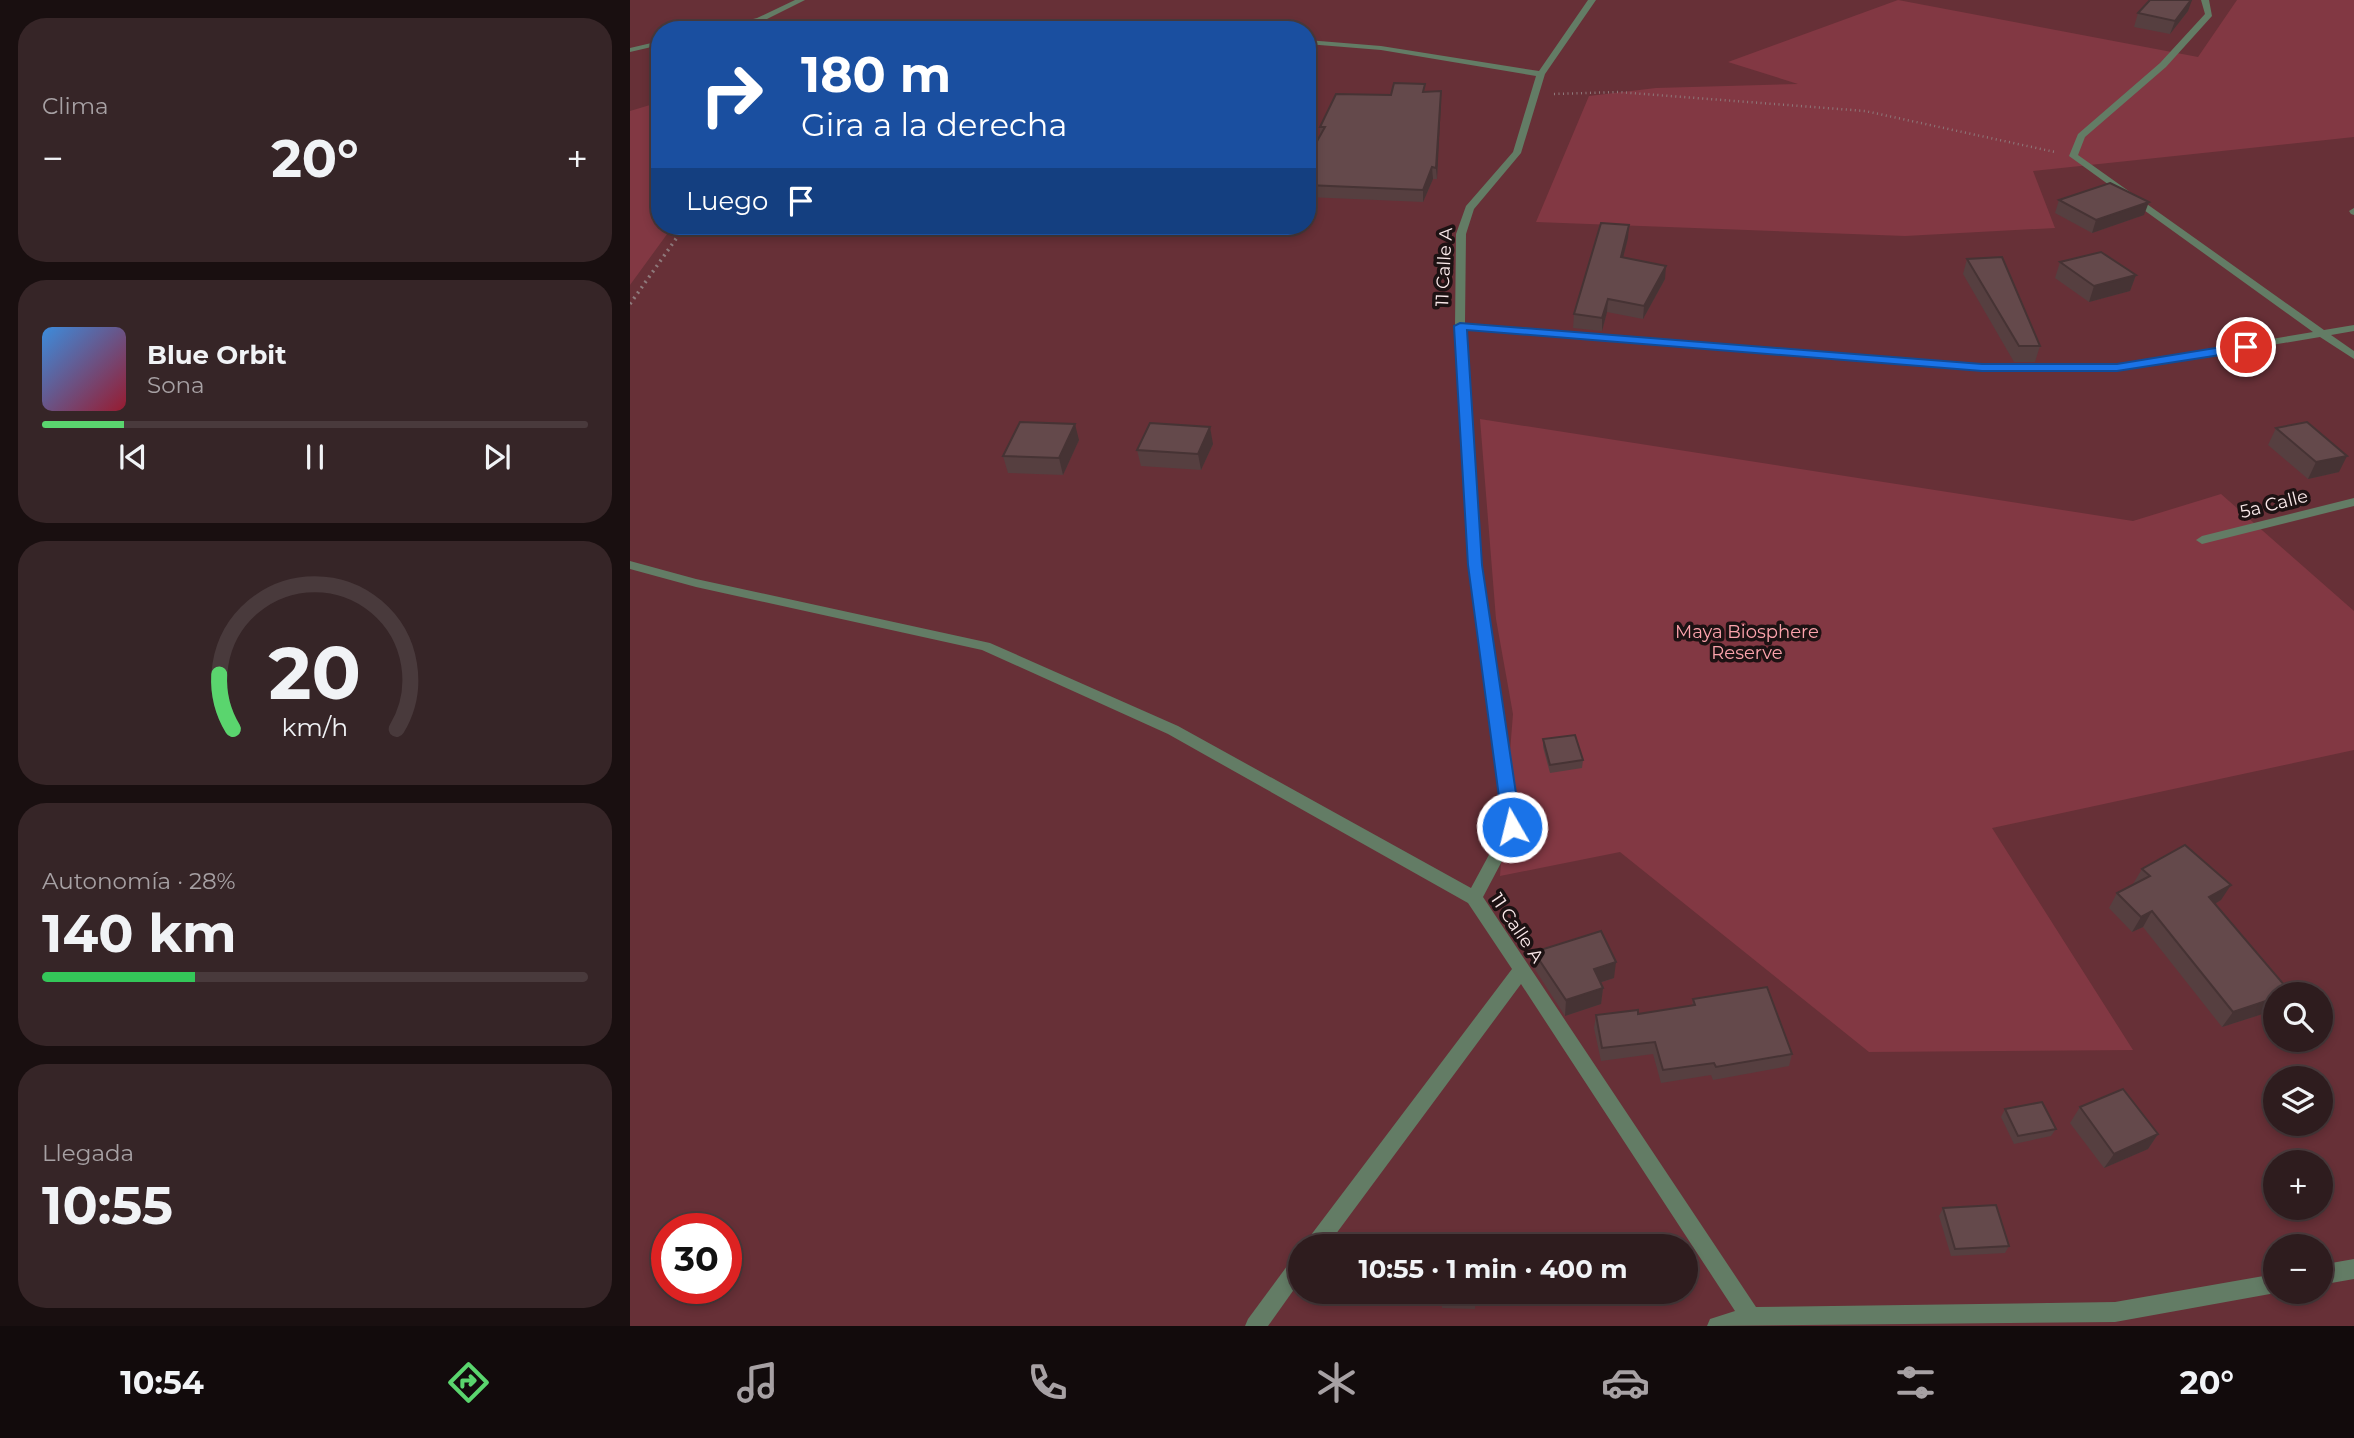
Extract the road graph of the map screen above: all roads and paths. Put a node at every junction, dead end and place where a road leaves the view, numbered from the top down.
1 (802, 0) edge
2 (1592, 0) edge
3 (2205, 0) edge
4 (759, 20) joint
5 (754, 21) edge
6 (1316, 43) edge
7 (651, 45) edge
8 (630, 50) edge
9 (1541, 74) junction
10 (1535, 95) junction
11 (2073, 156) junction
12 (679, 235) edge
13 (630, 304) edge
14 (1460, 326) junction
15 (2354, 328) edge
16 (2324, 335) junction
17 (2354, 356) edge
18 (2354, 502) edge
19 (2202, 540) dead end
20 (630, 565) edge
21 (1474, 898) junction
22 (1522, 969) junction
23 (1324, 1234) edge
24 (2354, 1269) edge
25 (2333, 1273) edge
26 (1288, 1281) edge
27 (2263, 1286) edge
28 (1751, 1317) junction
29 (1790, 1321) edge
30 (1255, 1326) edge
31 (1717, 1326) edge

1 - 4 street
2 - 9 street, 11 Calle A
3 - 11 street
4 - 5 street
6 - 9 street
7 - 8 street
9 - 10 street, 11 Calle A
10 - 11 path
10 - 14 street, 11 Calle A
11 - 16 street
12 - 13 path
14 - 16 street
14 - 21 street, 11 Calle A
15 - 16 street
16 - 17 street
18 - 19 street, 5a Calle
20 - 21 street
21 - 22 street, 11 Calle A
22 - 23 street
22 - 28 street, 11 Calle A
24 - 25 street
26 - 30 street
27 - 29 street
28 - 29 street
28 - 31 street

